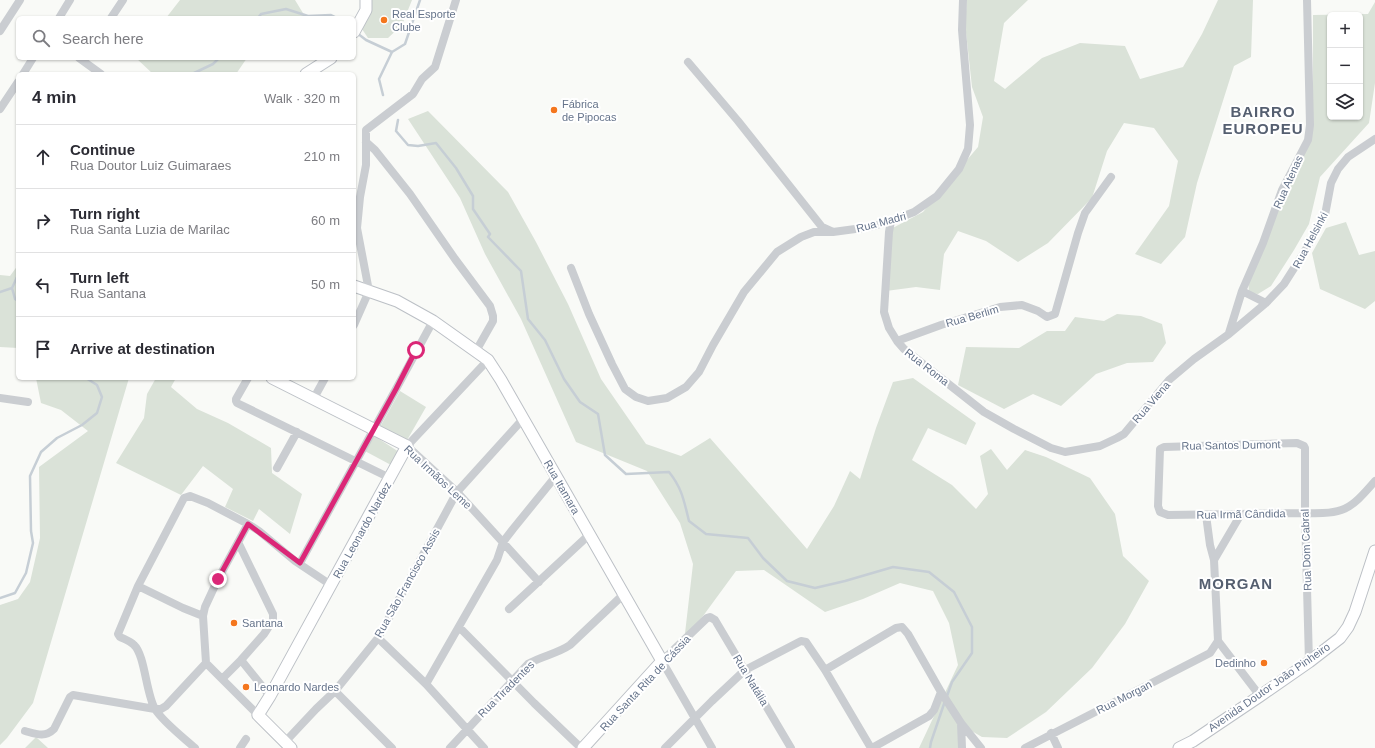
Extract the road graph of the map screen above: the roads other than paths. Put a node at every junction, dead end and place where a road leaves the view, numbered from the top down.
1 (20, 0) edge
2 (70, 0) edge
3 (123, 0) edge
4 (366, 0) edge
5 (456, 0) edge
6 (963, 0) edge
7 (1307, 0) edge
8 (60, 16) edge
9 (112, 16) edge
10 (357, 27) edge
11 (0, 31) edge
12 (32, 60) edge
13 (84, 60) edge
14 (328, 60) edge
15 (688, 62) dead end
16 (24, 72) edge
17 (99, 72) edge
18 (309, 72) edge
19 (16, 85) edge
20 (0, 109) edge
21 (1375, 139) edge
22 (366, 142) junction
23 (1111, 177) dead end
24 (891, 221) junction
25 (833, 232) junction
26 (571, 268) dead end
27 (356, 287) edge
28 (1242, 290) junction
29 (369, 291) junction
30 (1266, 302) junction
31 (356, 320) edge
32 (433, 321) junction
33 (1228, 334) junction
34 (897, 341) junction
35 (476, 351) junction
36 (488, 360) junction
37 (247, 380) edge
38 (276, 380) edge
39 (324, 380) edge
40 (0, 398) edge
41 (314, 398) junction
42 (28, 402) dead end
43 (523, 419) junction
44 (374, 429) junction
45 (297, 432) junction
46 (1297, 443) joint
47 (407, 446) junction
48 (1065, 452) joint
49 (356, 461) junction
50 (277, 468) dead end
51 (556, 476) junction
52 (390, 478) junction
53 (1375, 481) edge
54 (457, 492) junction
55 (1305, 513) junction
56 (1242, 514) junction
57 (1168, 515) joint
58 (1206, 515) junction
59 (248, 524) junction
60 (590, 534) junction
61 (238, 542) junction
62 (504, 542) junction
63 (1375, 551) edge
64 (1214, 560) junction
65 (300, 563) junction
66 (540, 582) junction
67 (331, 585) junction
68 (138, 586) junction
69 (624, 594) junction
70 (510, 609) dead end
71 (203, 616) junction
72 (707, 618) joint
73 (459, 627) junction
74 (378, 638) junction
75 (1218, 641) junction
76 (242, 660) junction
77 (662, 661) junction
78 (206, 662) junction
79 (1309, 662) junction
80 (745, 670) junction
81 (825, 670) junction
82 (222, 679) junction
83 (512, 681) junction
84 (426, 684) junction
85 (335, 692) junction
86 (941, 692) junction
87 (270, 696) junction
88 (1260, 696) junction
89 (155, 709) junction
90 (258, 715) junction
91 (694, 718) junction
92 (961, 723) junction
93 (466, 729) junction
94 (25, 731) dead end
95 (1051, 733) junction
96 (246, 740) dead end
97 (288, 745) edge
98 (195, 748) edge
99 (240, 748) edge
100 (392, 748) edge
101 (450, 748) edge
102 (484, 748) edge
103 (582, 748) edge
104 (665, 748) edge
105 (712, 748) edge
106 (791, 748) edge
107 (871, 748) edge
108 (962, 748) edge
109 (981, 748) edge
110 (1025, 748) edge
111 (1058, 748) edge
112 (1179, 748) edge

1 - 11 street
2 - 8 street
3 - 9 street
4 - 10 street
5 - 22 street
6 - 24 street, Rua Madri
7 - 28 street, Rua Atenas
12 - 16 street
13 - 17 street
14 - 18 street
15 - 25 street
19 - 20 street
21 - 30 street, Rua Helsinki
22 - 29 street
22 - 35 street
23 - 34 street, Rua Berlim
24 - 25 street, Rua Madri
24 - 34 street, Rua Roma
25 - 26 street, Rua Madri
27 - 29 street, Rua Itamara
28 - 30 street
28 - 33 street, Rua Atenas
29 - 31 street
29 - 32 street, Rua Itamara
30 - 33 street, Rua Helsinki
32 - 35 street, Rua Itamara
32 - 44 street
33 - 48 street, Rua Viena
34 - 48 street, Rua Roma
35 - 36 street, Rua Itamara
36 - 43 street, Rua Itamara
36 - 47 street, Rua Leonardo Nardez
37 - 45 street
38 - 41 street, Rua Irmãos Leme
39 - 41 street
40 - 42 street
41 - 44 street, Rua Irmãos Leme
43 - 51 street, Rua Itamara
43 - 54 street, Rua São Francisco Assis
44 - 47 street, Rua Irmãos Leme
44 - 49 street
45 - 49 street
45 - 50 street
46 - 55 street, Rua Dom Cabral
46 - 57 street, Rua Santos Dumont
47 - 52 street, Rua Leonardo Nardez
47 - 54 street, Rua Irmãos Leme
49 - 52 street
49 - 65 street
51 - 60 street, Rua Itamara
51 - 62 street
52 - 67 street, Rua Leonardo Nardez
53 - 55 street, Rua Irmã Cândida
54 - 62 street, Rua Irmãos Leme
54 - 74 street, Rua São Francisco Assis
55 - 56 street, Rua Irmã Cândida
55 - 79 street, Rua Dom Cabral
56 - 58 street, Rua Irmã Cândida
56 - 64 street
57 - 58 street, Rua Irmã Cândida
58 - 64 street
59 - 61 street
59 - 65 street
59 - 68 street
60 - 66 street
60 - 69 street, Rua Itamara
61 - 71 street
61 - 76 street
62 - 66 street, Rua Irmãos Leme
62 - 73 street
63 - 79 street, Avenida Doutor João Pinheiro
64 - 75 street
65 - 67 street
66 - 70 street
67 - 87 street, Rua Leonardo Nardez
68 - 71 street
68 - 89 street
69 - 77 street, Rua Itamara
69 - 83 street, Rua Tiradentes
71 - 78 street
72 - 77 street, Rua Santa Rita de Cássia
72 - 80 street, Rua Natália
73 - 83 street
73 - 84 street
74 - 84 street
74 - 85 street, Rua São Francisco Assis
75 - 88 street
75 - 95 street, Rua Morgan
76 - 82 street
76 - 87 street
77 - 91 street, Rua Itamara
77 - 103 street, Rua Santa Rita de Cássia
78 - 82 street
78 - 89 street
79 - 88 street, Avenida Doutor João Pinheiro
80 - 81 street
80 - 91 street
80 - 106 street, Rua Natália
81 - 86 street
81 - 107 street
82 - 90 street
83 - 93 street, Rua Tiradentes
83 - 103 street
84 - 93 street
85 - 97 street, Rua São Francisco Assis
85 - 100 street
86 - 92 street
86 - 107 street
87 - 90 street, Rua Leonardo Nardez
88 - 112 street, Avenida Doutor João Pinheiro
89 - 94 street
89 - 98 street
90 - 97 street
91 - 104 street
91 - 105 street, Rua Itamara
92 - 108 street
92 - 109 street
93 - 101 street, Rua Tiradentes
93 - 102 street
95 - 110 street, Rua Morgan
95 - 111 street
96 - 99 street

